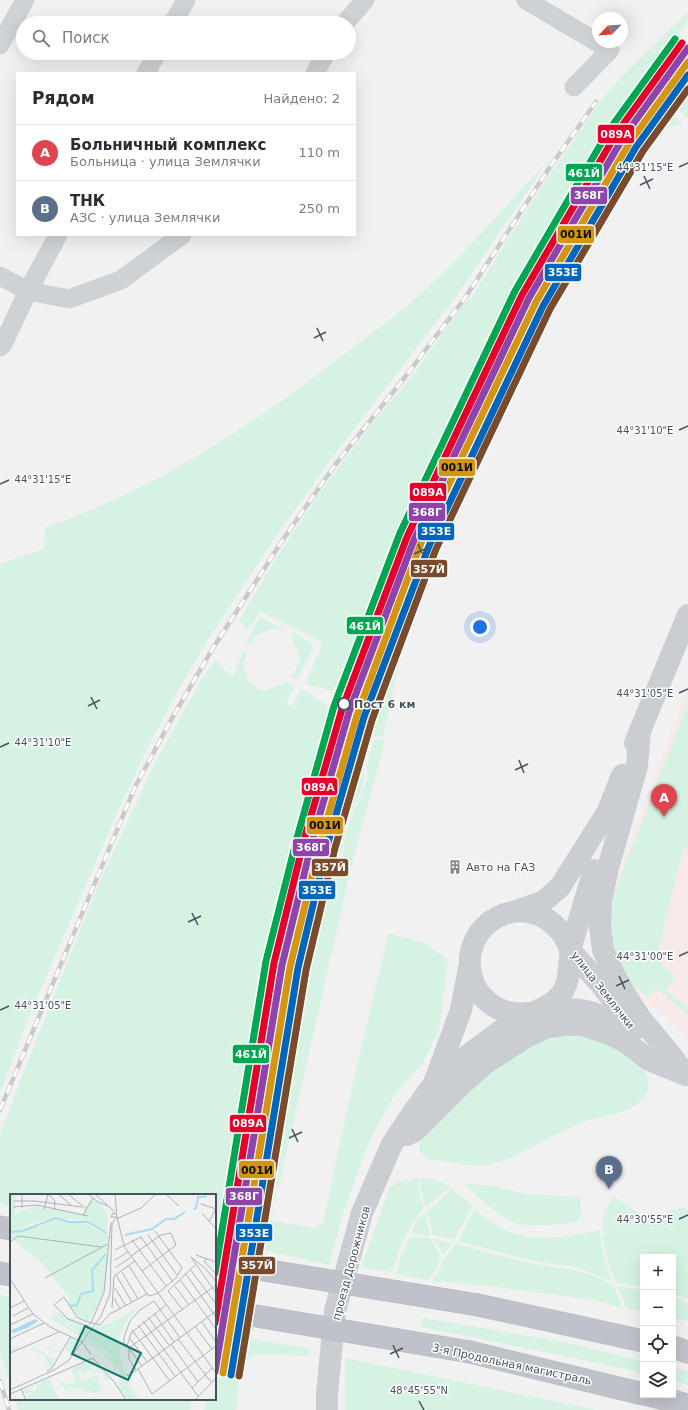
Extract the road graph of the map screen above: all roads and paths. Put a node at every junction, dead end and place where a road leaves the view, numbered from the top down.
1 (25, 0) edge
2 (186, 0) edge
3 (365, 0) edge
4 (526, 0) edge
5 (16, 16) edge
6 (16, 16) edge
7 (177, 16) edge
8 (351, 16) edge
9 (0, 45) edge
10 (153, 60) edge
11 (322, 60) edge
12 (147, 72) edge
13 (316, 72) edge
14 (574, 87) dead end
15 (57, 236) edge
16 (181, 236) edge
17 (0, 276) edge
18 (28, 290) junction
19 (0, 347) edge
20 (688, 615) edge
21 (640, 730) junction
22 (608, 811) junction
23 (514, 912) junction
24 (570, 950) junction
25 (469, 968) junction
26 (528, 1013) junction
27 (634, 1030) junction
28 (687, 1076) edge
29 (433, 1085) junction
30 (392, 1144) junction
31 (0, 1227) edge
32 (10, 1229) edge
33 (216, 1262) edge
34 (0, 1273) edge
35 (10, 1275) edge
36 (216, 1309) edge
37 (640, 1340) edge
38 (640, 1393) edge
39 (661, 1398) edge
40 (688, 1405) edge
41 (327, 1410) edge

1 - 5 street
2 - 7 street
3 - 8 street
4 - 14 street
6 - 9 street
10 - 12 street
11 - 13 street
15 - 18 street
16 - 18 street
17 - 18 street
18 - 19 street
20 - 21 main road, улица Землячки
21 - 22 main road, улица Землячки
21 - 28 main road
22 - 23 main road, улица Землячки
22 - 24 main road, улица Землячки
23 - 24 main road
23 - 25 main road
24 - 26 main road
24 - 27 main road, улица Землячки
25 - 26 main road
25 - 29 main road, проезд Дорожников
26 - 27 main road
26 - 29 main road, проезд Дорожников
27 - 28 main road, улица Землячки
28 - 30 main road
29 - 30 main road, проезд Дорожников
30 - 41 main road, проезд Дорожников
31 - 32 highway
33 - 37 highway, bridge
34 - 35 highway
36 - 38 highway, 3-я Продольная магистраль, bridge
39 - 40 highway

